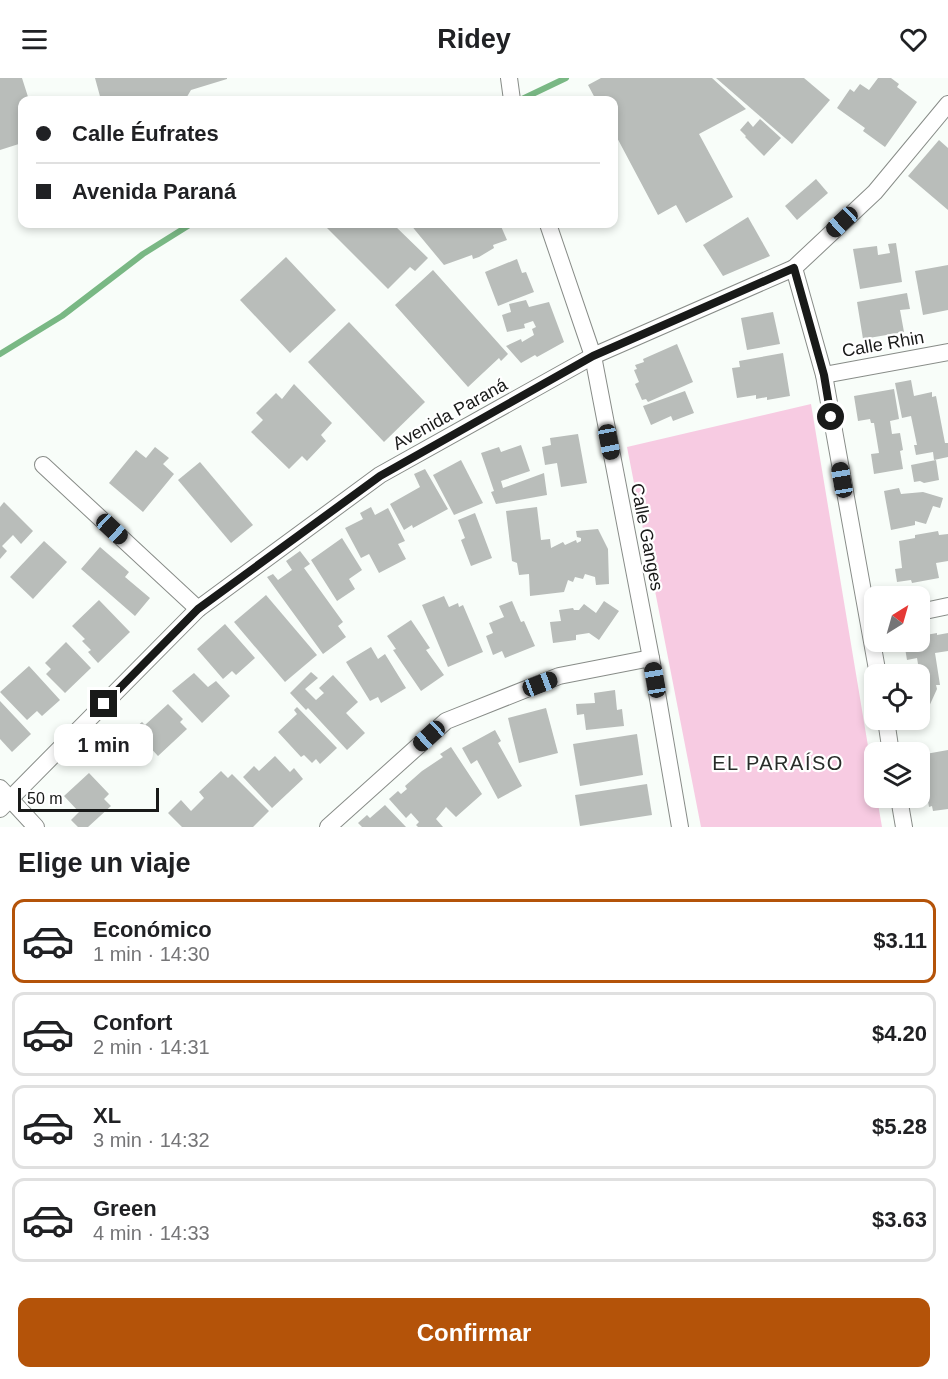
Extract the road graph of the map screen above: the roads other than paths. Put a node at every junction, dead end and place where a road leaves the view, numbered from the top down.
1 (508, 78) edge
2 (511, 96) edge
3 (948, 104) edge
4 (549, 228) edge
5 (794, 268) junction
6 (948, 352) edge
7 (593, 356) junction
8 (824, 375) junction
9 (43, 465) dead end
10 (865, 586) edge
11 (948, 606) edge
12 (198, 609) junction
13 (930, 610) edge
14 (651, 658) junction
15 (3, 799) edge
16 (901, 808) edge
17 (36, 827) edge
18 (328, 827) edge
19 (680, 827) edge
20 (904, 827) edge

1 - 2 street
3 - 5 street, Avenida Paraná
4 - 7 street, Calle Ganges
5 - 7 street, Avenida Paraná
5 - 8 street
6 - 8 street, Calle Rhin
7 - 12 street, Avenida Paraná
7 - 14 street, Calle Ganges
8 - 10 street
9 - 12 street
11 - 13 street
12 - 15 street, Avenida Paraná
14 - 18 street
14 - 19 street, Calle Ganges
15 - 17 street
16 - 20 street

